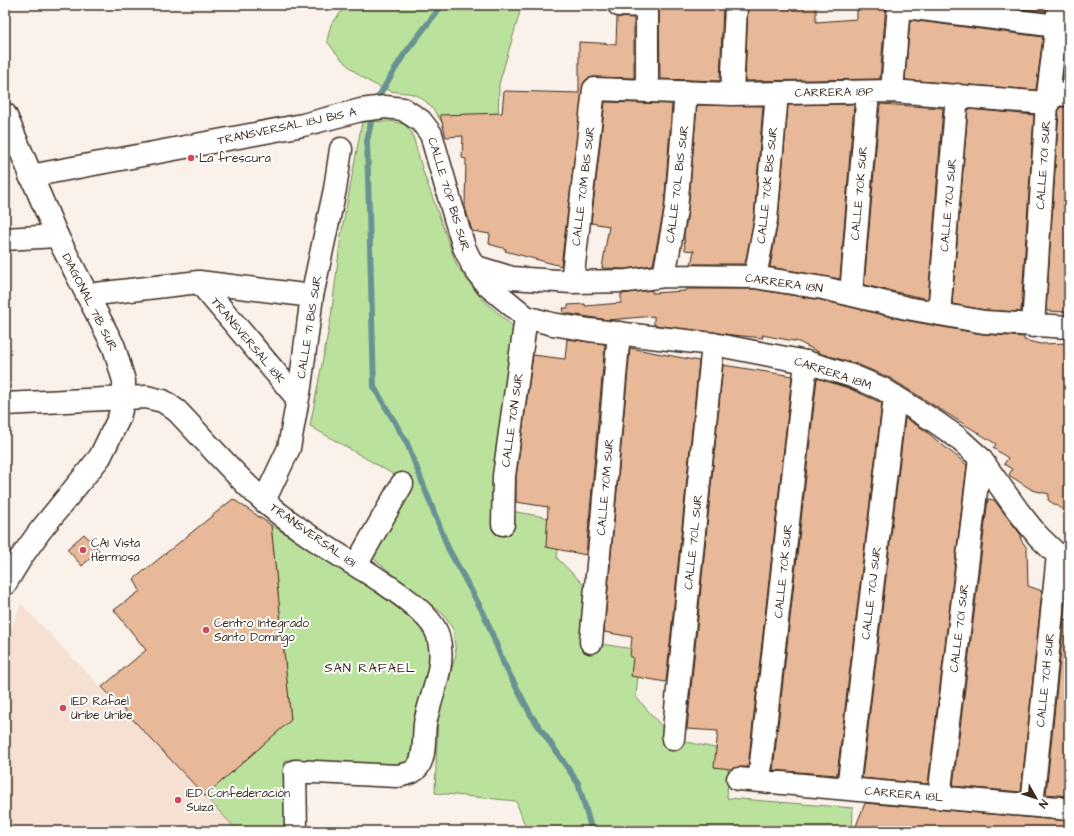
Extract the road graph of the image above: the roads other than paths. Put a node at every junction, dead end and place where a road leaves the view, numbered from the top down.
1 (619, 5) edge
2 (736, 5) edge
3 (647, 6) edge
4 (899, 6) edge
5 (978, 11) edge
6 (1058, 15) edge
7 (594, 90) joint
8 (647, 91) junction
9 (892, 91) junction
10 (686, 92) junction
11 (868, 92) junction
12 (777, 93) junction
13 (732, 94) junction
14 (957, 95) junction
15 (1069, 95) edge
16 (1047, 103) junction
17 (394, 108) joint
18 (5, 114) edge
19 (342, 148) dead end
20 (30, 176) junction
21 (57, 236) junction
22 (5, 239) edge
23 (473, 266) junction
24 (664, 276) junction
25 (755, 277) junction
26 (199, 282) junction
27 (572, 282) junction
28 (851, 294) junction
29 (87, 295) junction
30 (312, 296) junction
31 (939, 314) junction
32 (526, 317) junction
33 (1033, 326) junction
34 (1069, 327) edge
35 (619, 333) junction
36 (713, 344) junction
37 (806, 362) junction
38 (124, 397) junction
39 (895, 397) junction
40 (296, 398) junction
41 (5, 404) edge
42 (980, 458) junction
43 (402, 484) dead end
44 (264, 501) junction
45 (503, 524) dead end
46 (1063, 561) edge
47 (356, 565) junction
48 (5, 584) edge
49 (591, 642) dead end
50 (673, 739) dead end
51 (748, 780) joint
52 (848, 789) junction
53 (939, 797) junction
54 (1032, 806) junction
55 (1069, 809) edge
56 (296, 831) edge

1 - 3 street
2 - 13 street
3 - 8 street
4 - 5 street
4 - 9 street
5 - 6 street
6 - 16 street, CALLE 70I SUR
7 - 8 street, CARRERA 18P
7 - 27 street, CALLE 70M BIS SUR
8 - 10 street, CARRERA 18P
9 - 11 street, CARRERA 18P
9 - 14 street, CARRERA 18P
10 - 13 street, CARRERA 18P
10 - 24 street, CALLE 70L BIS SUR
11 - 12 street, CARRERA 18P
11 - 28 street, CALLE 70K SUR
12 - 13 street, CARRERA 18P
12 - 25 street, CALLE 70K BIS SUR
14 - 16 street, CARRERA 18P
14 - 31 street, CALLE 70J SUR
15 - 16 street
16 - 33 street, CALLE 70I SUR
17 - 20 street, TRANSVERSAL 18J BIS A
17 - 23 street, CALLE 70P BIS SUR
18 - 20 street, DIAGONAL 71B SUR
19 - 30 street, CALLE 71 BIS SUR
20 - 21 street, DIAGONAL 71B SUR
21 - 22 street
21 - 29 street, DIAGONAL 71B SUR
23 - 27 street, CARRERA 18N
23 - 32 street, CALLE 70P BIS SUR
24 - 25 street, CARRERA 18N
24 - 27 street, CARRERA 18N
25 - 28 street, CARRERA 18N
26 - 29 street
26 - 30 street
26 - 40 street, TRANSVERSAL 18K
28 - 31 street, CARRERA 18N
29 - 38 street, DIAGONAL 71B SUR
30 - 40 street, CALLE 71 BIS SUR
31 - 33 street, CARRERA 18N
32 - 35 street, CARRERA 18M
32 - 45 street, CALLE 70N SUR
33 - 34 street, CARRERA 18N
35 - 36 street, CARRERA 18M
35 - 49 street, CALLE 70M SUR
36 - 37 street, CARRERA 18M
36 - 50 street, CALLE 70L SUR
37 - 39 street, CARRERA 18M
37 - 51 street, CALLE 70K SUR
38 - 41 street, TRANSVERSAL 18I
38 - 44 street, TRANSVERSAL 18I
38 - 48 street, DIAGONAL 71B SUR
39 - 42 street, CARRERA 18M
39 - 52 street, CALLE 70J SUR
40 - 44 street, CALLE 71 BIS SUR
42 - 46 street, CARRERA 18M
42 - 53 street, CALLE 70I SUR
43 - 47 street
44 - 47 street, TRANSVERSAL 18I
46 - 54 street, CALLE 70H SUR
47 - 56 street, TRANSVERSAL 18I
51 - 52 street, CARRERA 18L
52 - 53 street, CARRERA 18L
53 - 54 street, CARRERA 18L
54 - 55 street, CARRERA 18L

